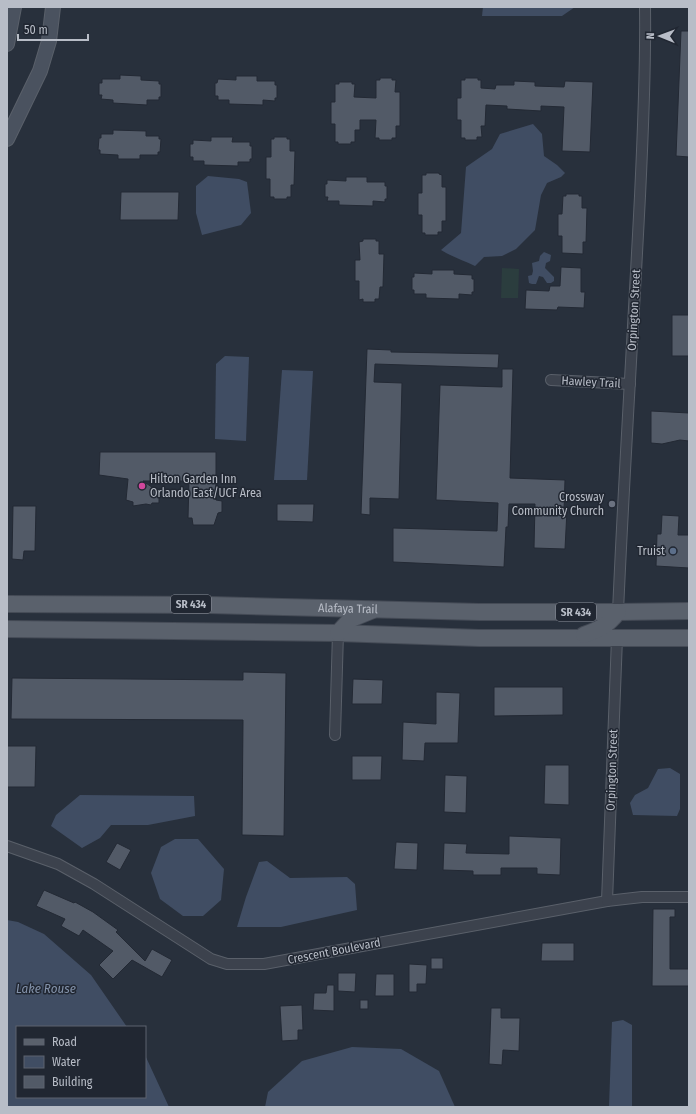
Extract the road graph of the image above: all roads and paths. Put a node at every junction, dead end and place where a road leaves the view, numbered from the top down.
1 (14, 7) edge
2 (53, 7) edge
3 (646, 7) edge
4 (7, 44) edge
5 (7, 139) edge
6 (551, 380) dead end
7 (630, 384) junction
8 (7, 604) edge
9 (340, 607) junction
10 (376, 608) junction
11 (689, 611) edge
12 (618, 612) junction
13 (7, 629) edge
14 (303, 633) junction
15 (338, 633) junction
16 (617, 638) junction
17 (689, 638) edge
18 (573, 639) junction
19 (334, 735) dead end
20 (7, 846) edge
21 (689, 897) edge
22 (606, 901) junction

1 - 4 main road
2 - 5 main road
3 - 7 street, Orpington Street
6 - 7 street, Hawley Trail
7 - 12 street, Orpington Street
8 - 9 main road, Alafaya Trail / SR 434
9 - 10 main road, Alafaya Trail / SR 434
9 - 14 main road
10 - 12 main road, Alafaya Trail / SR 434
10 - 15 main road
11 - 12 main road, Alafaya Trail / SR 434
12 - 18 main road
13 - 14 main road, SR 434
14 - 15 main road, SR 434
15 - 18 main road, SR 434
15 - 19 street
16 - 17 main road, SR 434
16 - 18 main road, SR 434
16 - 22 street, Orpington Street
20 - 22 street, Crescent Boulevard
21 - 22 street, Crescent Boulevard

